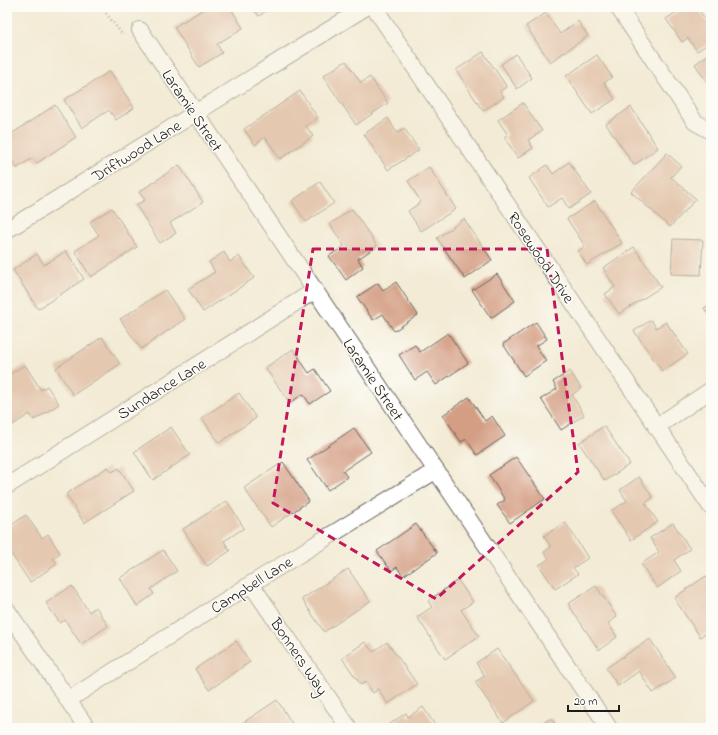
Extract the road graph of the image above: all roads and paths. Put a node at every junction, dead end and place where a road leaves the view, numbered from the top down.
1 (101, 7) edge
2 (366, 7) edge
3 (374, 7) edge
4 (618, 7) edge
5 (141, 32) joint
6 (195, 113) junction
7 (711, 131) edge
8 (7, 230) edge
9 (314, 291) junction
10 (711, 390) edge
11 (656, 427) junction
12 (435, 471) junction
13 (7, 486) edge
14 (711, 507) edge
15 (251, 584) junction
16 (7, 610) edge
17 (68, 700) junction
18 (87, 728) edge
19 (349, 728) edge
20 (609, 728) edge

1 - 5 path
2 - 6 street, Driftwood Lane
3 - 11 street, Rosewood Drive
4 - 7 street
5 - 6 street, Laramie Street
6 - 8 street, Driftwood Lane
6 - 9 street, Laramie Street
9 - 12 street, Laramie Street
9 - 13 street, Sundance Lane
10 - 11 street
11 - 14 street, Rosewood Drive
12 - 15 street, Campbell Lane
12 - 20 street, Laramie Street
15 - 17 street, Campbell Lane
15 - 19 street, Bonners Way
16 - 17 street
17 - 18 street

